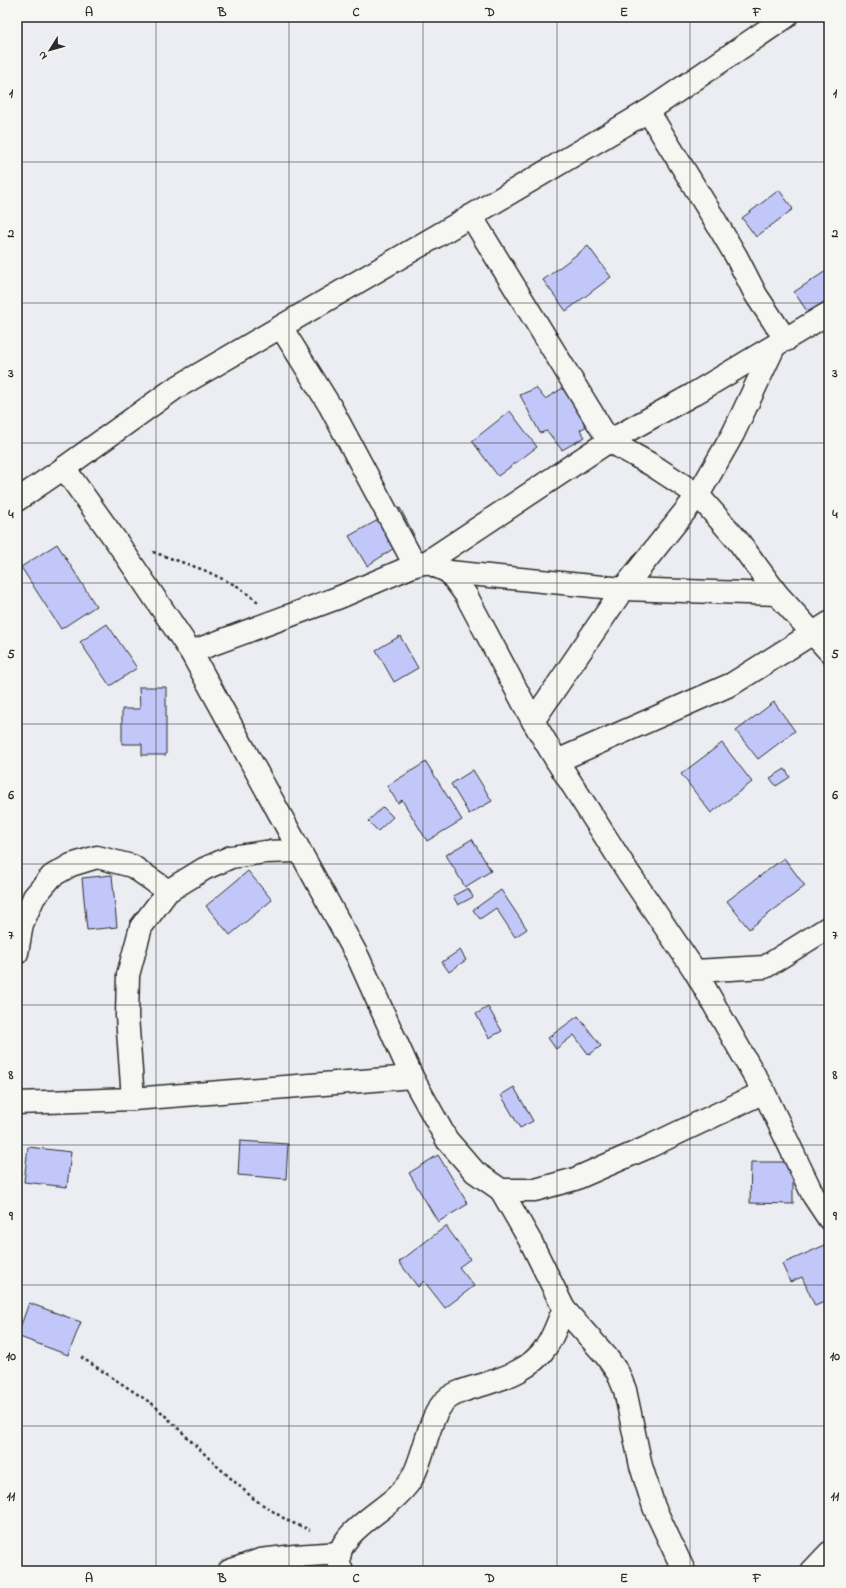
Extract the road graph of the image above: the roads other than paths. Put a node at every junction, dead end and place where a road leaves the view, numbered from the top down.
1 (786, 17) edge
2 (648, 111) junction
3 (471, 216) junction
4 (827, 318) edge
5 (280, 326) junction
6 (780, 343) junction
7 (609, 440) junction
8 (64, 468) junction
9 (698, 495) junction
10 (17, 500) edge
11 (421, 564) junction
12 (448, 572) junction
13 (623, 589) junction
14 (777, 594) junction
15 (821, 628) edge
16 (829, 651) edge
17 (191, 652) junction
18 (533, 721) junction
19 (557, 761) junction
20 (299, 851) junction
21 (168, 892) junction
22 (829, 927) edge
23 (17, 953) edge
24 (695, 971) junction
25 (412, 1077) junction
26 (764, 1092) junction
27 (132, 1099) junction
28 (17, 1103) edge
29 (501, 1190) junction
30 (829, 1219) edge
31 (564, 1309) junction
32 (829, 1553) edge
33 (342, 1555) edge
34 (229, 1571) edge
35 (684, 1571) edge
36 (812, 1571) edge

1 - 2 street
2 - 3 street
2 - 6 street
3 - 5 street
3 - 7 street
4 - 6 street
5 - 8 street
5 - 11 street
6 - 7 street
6 - 9 street
7 - 9 street
7 - 11 street
8 - 10 street
8 - 17 street
9 - 13 street
9 - 14 street
11 - 12 street
11 - 17 street
12 - 13 street
12 - 18 street
13 - 14 street
13 - 18 street
14 - 15 street
15 - 16 street
15 - 19 street
17 - 20 street
18 - 19 street
19 - 24 street
20 - 21 street
20 - 25 street
21 - 23 street
21 - 27 street
22 - 24 street
24 - 26 street
25 - 27 street
25 - 29 street
26 - 29 street
26 - 30 street
27 - 28 street
29 - 31 street
31 - 33 street
31 - 35 street
32 - 36 street
33 - 34 street

